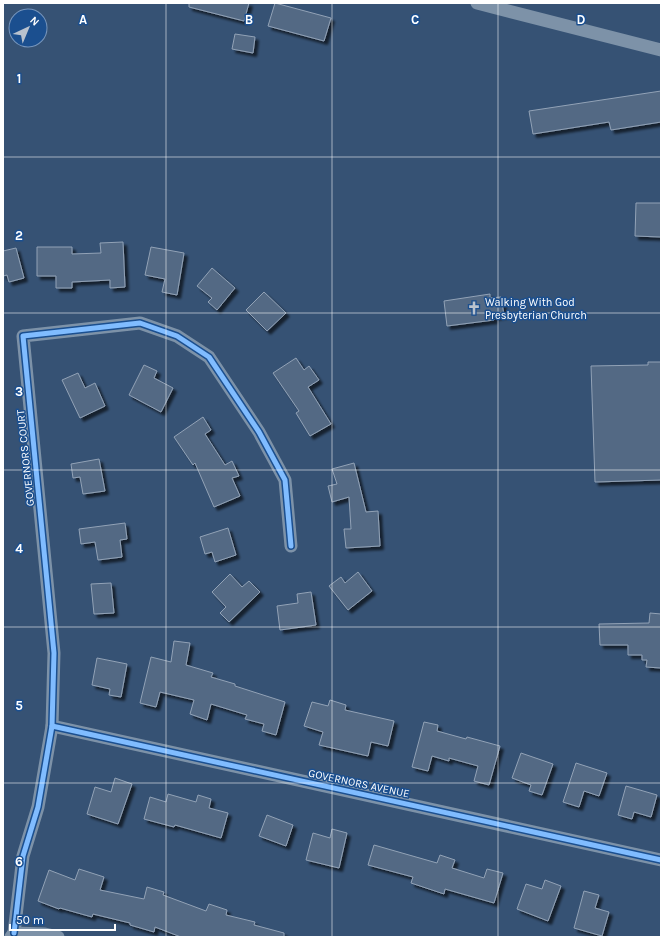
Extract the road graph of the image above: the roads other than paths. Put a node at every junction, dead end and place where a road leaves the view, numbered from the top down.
1 (479, 3) edge
2 (661, 50) edge
3 (291, 546) dead end
4 (52, 726) junction
5 (661, 860) edge
6 (13, 935) edge
7 (58, 937) edge

1 - 2 street
3 - 4 street, GOVERNORS COURT
4 - 5 street, GOVERNORS AVENUE
4 - 6 street, GOVERNORS COURT
6 - 7 street

